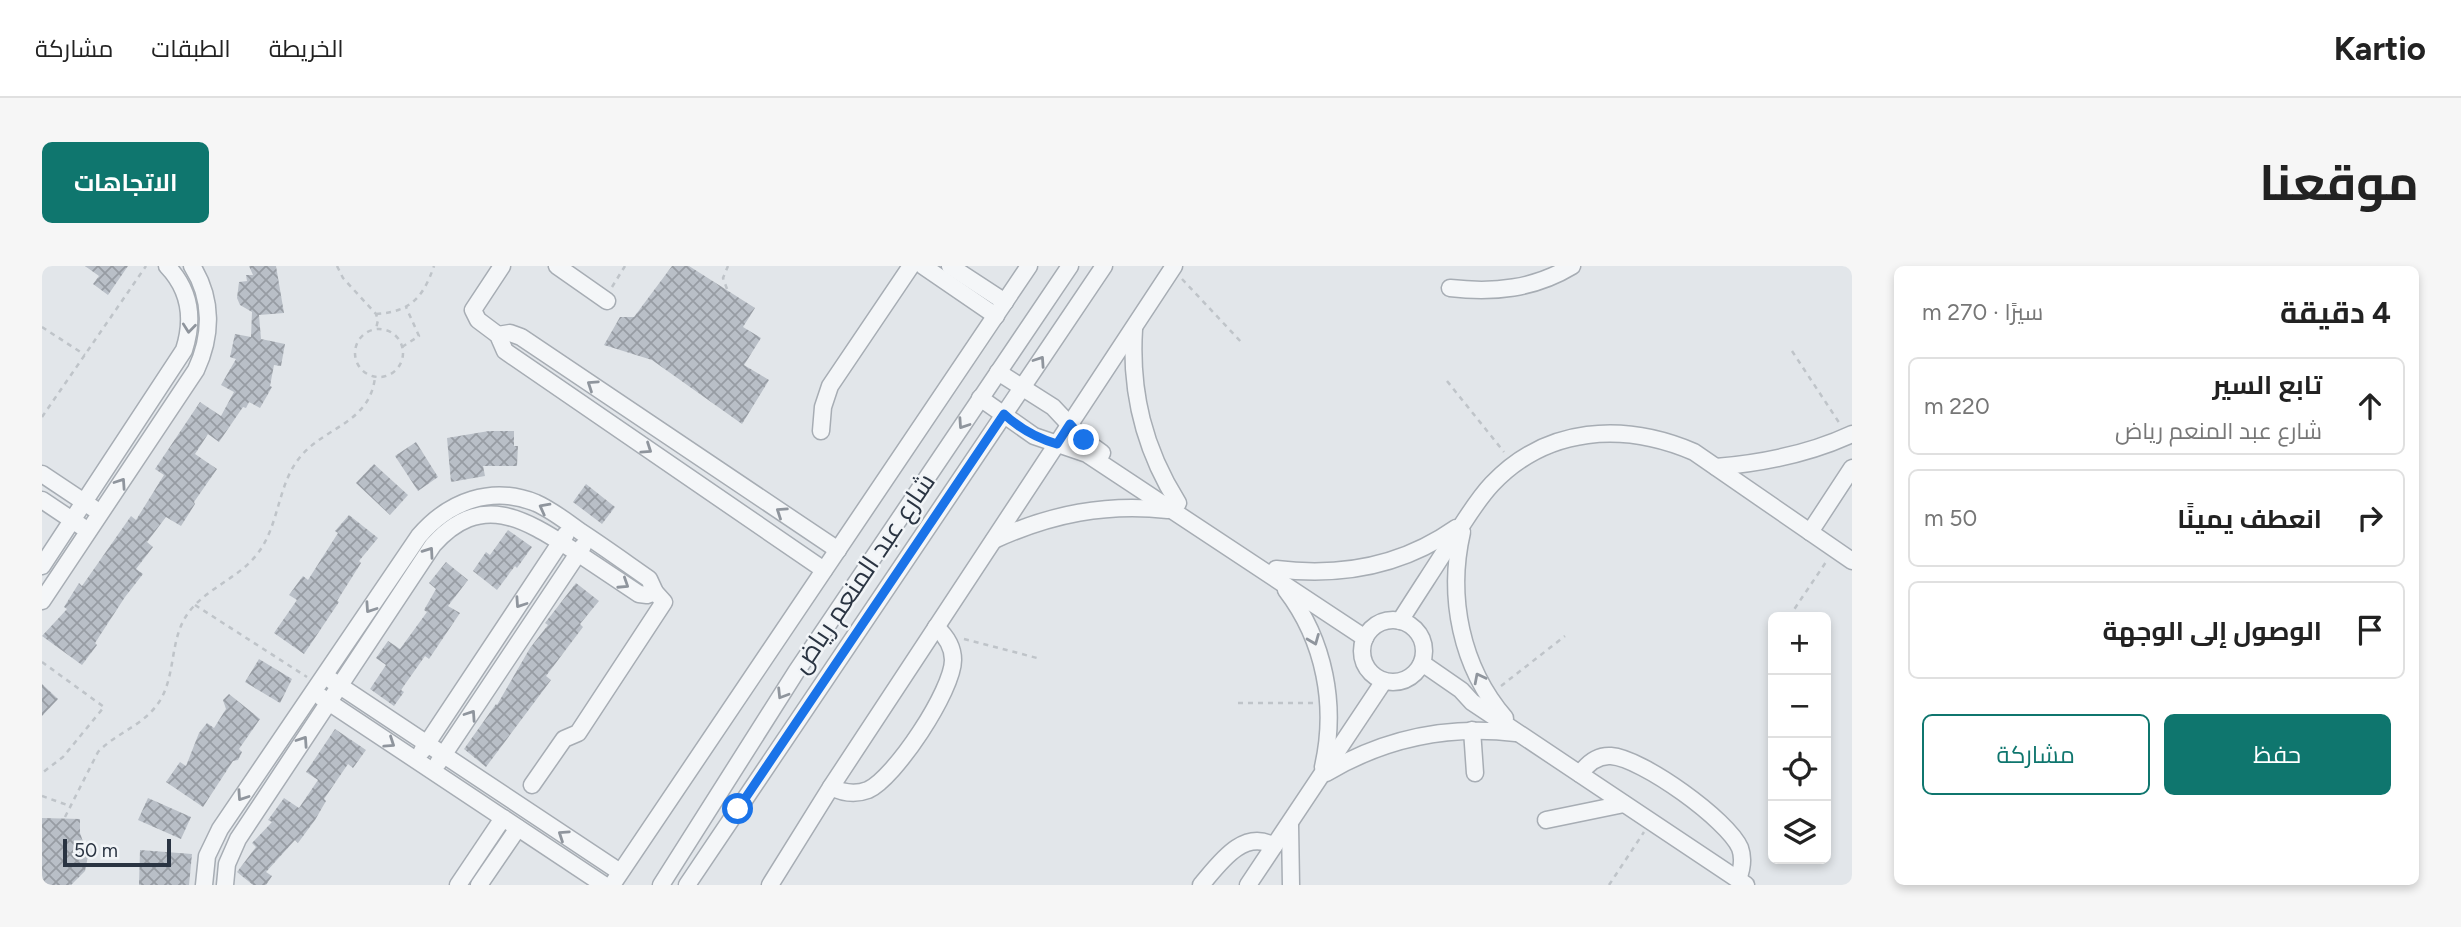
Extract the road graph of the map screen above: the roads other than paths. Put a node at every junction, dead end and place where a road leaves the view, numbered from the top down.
1 (167, 266) edge
2 (192, 266) edge
3 (502, 266) edge
4 (557, 266) edge
5 (911, 266) edge
6 (923, 266) edge
7 (950, 266) edge
8 (1029, 266) edge
9 (1070, 266) edge
10 (1104, 266) edge
11 (1572, 266) edge
12 (1174, 267) edge
13 (1450, 288) dead end
14 (606, 300) road end
15 (1000, 309) junction
16 (1134, 327) junction
17 (499, 335) junction
18 (998, 372) junction
19 (1023, 387) junction
20 (980, 398) junction
21 (1004, 414) junction
22 (1070, 424) junction
23 (821, 431) dead end
24 (1850, 435) edge
25 (1057, 444) junction
26 (1716, 467) junction
27 (1852, 468) edge
28 (42, 474) edge
29 (42, 499) edge
30 (85, 503) junction
31 (1175, 507) junction
32 (101, 513) junction
33 (73, 520) junction
34 (1464, 523) junction
35 (572, 526) junction
36 (89, 531) junction
37 (1810, 532) junction
38 (589, 537) junction
39 (994, 540) junction
40 (561, 542) junction
41 (838, 550) junction
42 (578, 554) junction
43 (1852, 561) edge
44 (42, 566) edge
45 (824, 570) junction
46 (1278, 575) junction
47 (655, 592) junction
48 (42, 601) edge
49 (1400, 621) junction
50 (940, 630) junction
51 (1367, 635) junction
52 (1419, 668) junction
53 (1384, 681) junction
54 (318, 684) junction
55 (340, 686) junction
56 (329, 702) junction
57 (1472, 730) junction
58 (1518, 733) junction
59 (427, 744) junction
60 (443, 755) junction
61 (416, 760) junction
62 (433, 771) junction
63 (1475, 773) dead end
64 (1580, 774) junction
65 (1321, 777) junction
66 (532, 785) dead end
67 (831, 787) junction
68 (1624, 804) junction
69 (503, 818) junction
70 (1546, 821) dead end
71 (1290, 822) junction
72 (518, 828) junction
73 (1274, 846) junction
74 (616, 879) edge
75 (1742, 882) edge
76 (204, 885) edge
77 (225, 885) edge
78 (458, 885) edge
79 (479, 885) edge
80 (604, 885) edge
81 (661, 885) edge
82 (687, 885) edge
83 (771, 885) edge
84 (1201, 885) edge
85 (1248, 885) edge
86 (1291, 885) edge

1 -> 30 street
32 -> 2 street
3 - 17 street
4 - 14 street
5 - 23 street
6 - 15 street
7 - 15 street
8 - 15 street
9 - 18 street, شارع عبد المنعم رياض
19 -> 10 street, شارع عبد المنعم رياض
11 - 13 street
12 - 16 street
15 - 41 street
16 - 22 street
16 - 31 street
41 -> 17 street
17 -> 45 street
18 - 19 street
18 - 20 street, شارع عبد المنعم رياض
19 - 21 street, شارع عبد المنعم رياض
19 - 22 street
20 - 21 street
20 -> 81 street, شارع عبد المنعم رياض
21 - 25 street
21 - 82 street, شارع عبد المنعم رياض
22 - 25 street
22 - 31 street
24 - 26 street
25 - 31 street
25 - 39 street
26 - 34 street
26 - 37 street
27 - 37 street
28 - 30 street
29 - 33 street
30 - 32 street
30 - 33 street
31 - 39 street
31 - 46 street
32 - 36 street
33 - 36 street
33 - 44 street
34 - 46 street
34 - 49 street
58 -> 34 street
35 - 38 street
35 - 40 street
35 -> 54 street
36 - 48 street
37 - 43 street
38 - 42 street
38 - 47 street
39 - 50 street
40 - 42 street
55 -> 40 street
40 -> 59 street
41 - 45 street
42 -> 47 street
60 -> 42 street
45 - 74 street
46 - 51 street
46 -> 65 street
47 - 66 street
49 - 51 street
49 - 52 street
50 - 67 street
50 - 67 street
51 - 53 street
52 - 53 street
52 - 58 street
53 - 65 street
54 - 55 street
54 - 56 street
54 -> 76 street
55 - 56 street
55 - 59 street
56 -> 61 street
77 -> 56 street
57 - 58 street
57 - 63 street
57 - 65 street
58 - 64 street
59 - 60 street
59 - 61 street
60 - 62 street
74 -> 60 street
61 - 62 street
62 - 69 street
64 - 68 street
64 - 75 street
65 - 71 street
67 - 83 street
68 - 70 street
68 - 75 street
69 - 72 street
69 - 78 street
71 - 73 street
71 - 86 street
72 - 79 street
72 - 80 street
73 - 84 street
73 - 85 street

